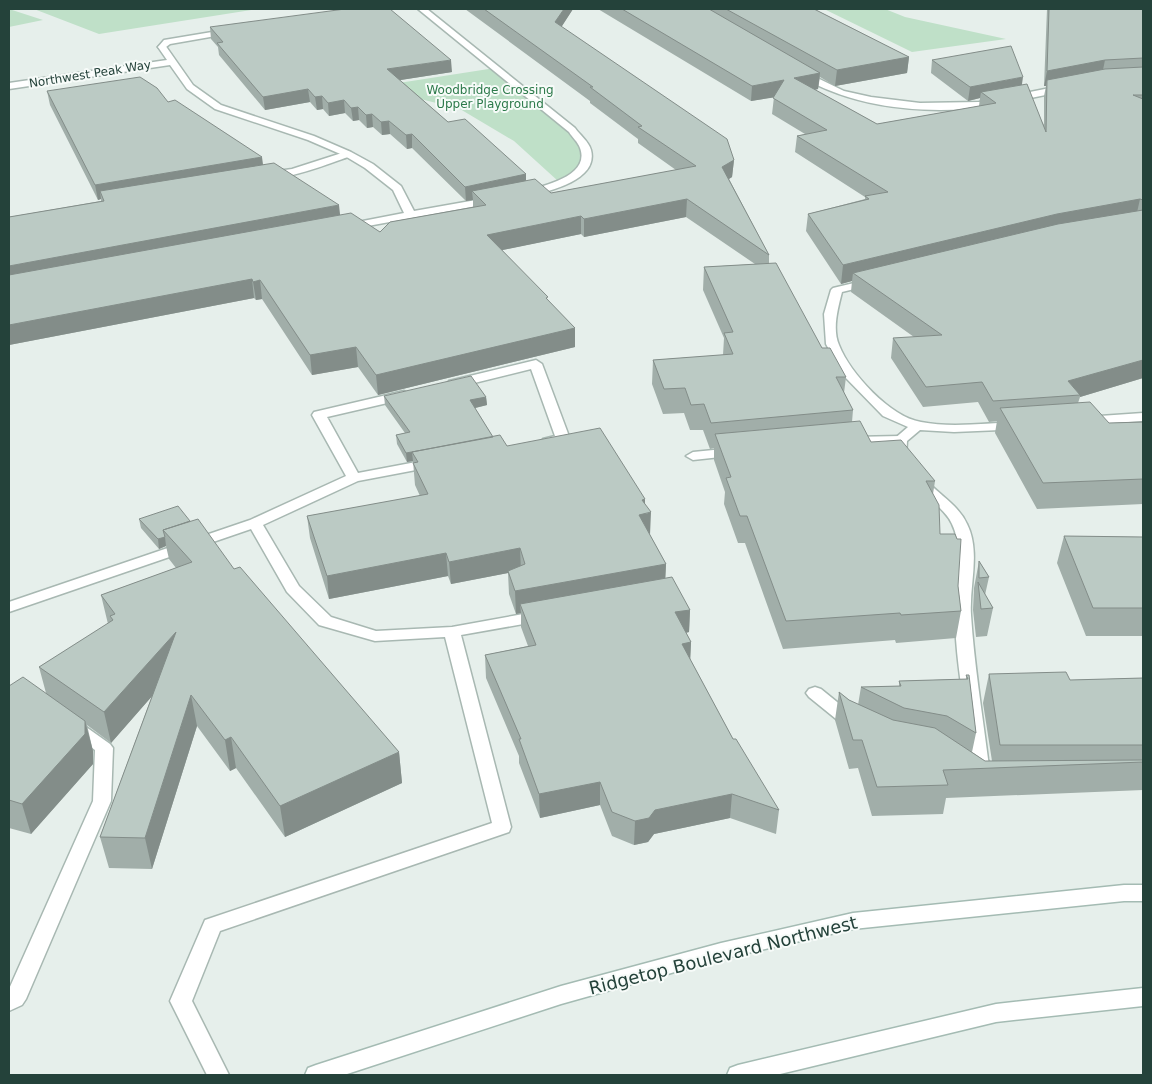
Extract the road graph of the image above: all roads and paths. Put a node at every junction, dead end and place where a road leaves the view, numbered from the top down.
1 (422, 9) edge
2 (244, 29) edge
3 (171, 62) junction
4 (792, 68) edge
5 (9, 86) edge
6 (1076, 86) edge
7 (348, 154) junction
8 (264, 176) edge
9 (410, 215) junction
10 (331, 230) edge
11 (884, 278) edge
12 (442, 386) edge
13 (413, 393) edge
14 (1143, 417) edge
15 (1076, 422) edge
16 (1030, 425) edge
17 (917, 426) junction
18 (900, 440) junction
19 (841, 442) edge
20 (535, 444) edge
21 (752, 450) edge
22 (694, 456) dead end
23 (449, 460) edge
24 (354, 478) junction
25 (255, 523) junction
26 (9, 607) edge
27 (558, 613) edge
28 (452, 632) junction
29 (816, 693) dead end
30 (56, 714) edge
31 (869, 731) edge
32 (960, 767) edge
33 (1143, 893) edge
34 (1143, 997) edge
35 (9, 1002) edge
36 (218, 1075) edge
37 (316, 1075) edge
38 (738, 1075) edge

1 - 9 street
2 - 3 street
3 - 5 street, Northwest Peak Way
3 - 7 street
4 - 6 street
7 - 8 street
7 - 9 street
9 - 10 street
11 - 17 street
12 - 20 street
13 - 24 street
14 - 15 street
16 - 17 street
17 - 18 street
18 - 19 street
18 - 32 street
21 - 22 street
23 - 24 street
24 - 25 street
25 - 26 street
25 - 28 street
27 - 28 street
28 - 36 street
29 - 31 street
30 - 35 street
33 - 37 street, Ridgetop Boulevard Northwest
34 - 38 street

